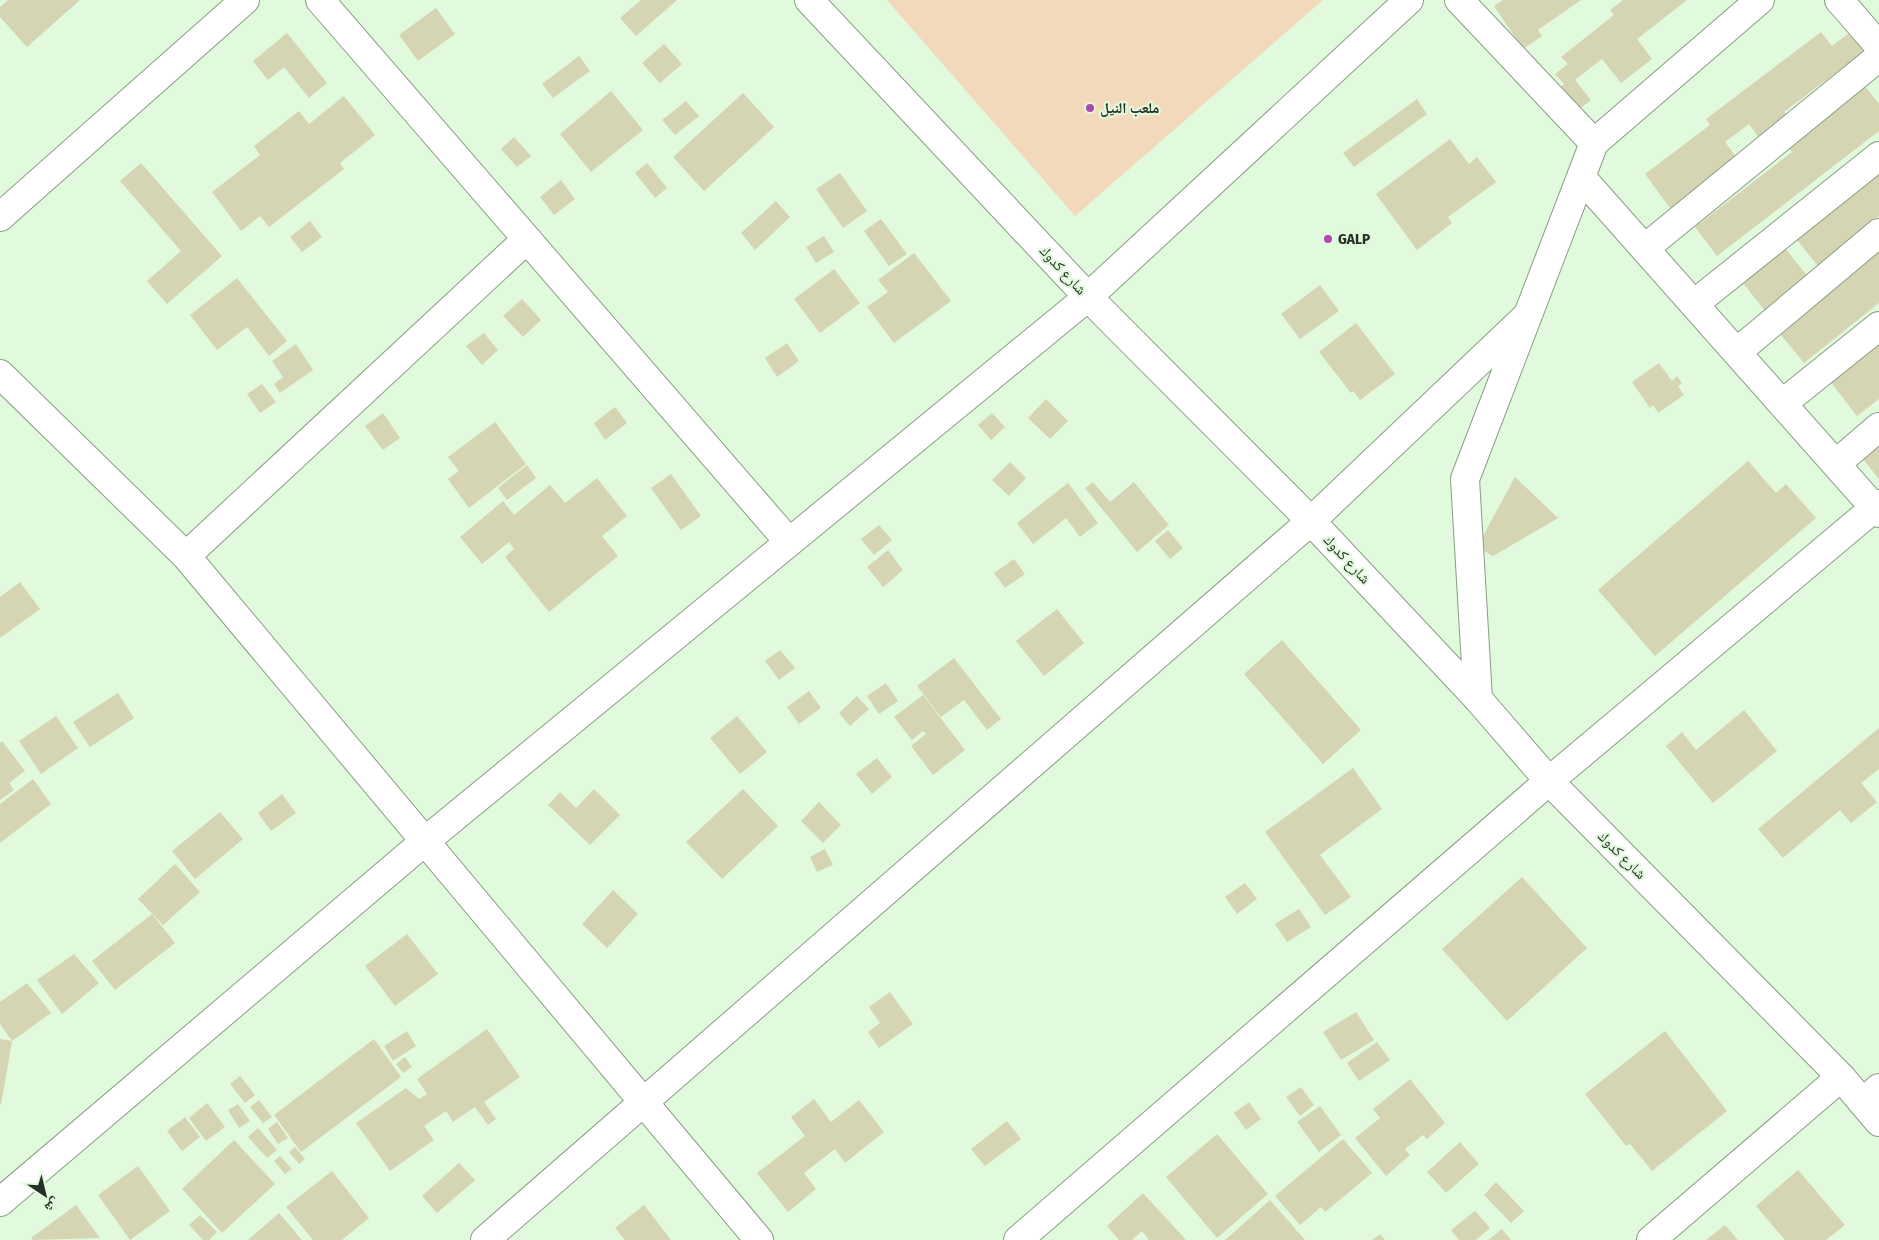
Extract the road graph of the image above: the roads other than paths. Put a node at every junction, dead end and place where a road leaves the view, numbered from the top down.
1 (246, 0) edge
2 (320, 0) edge
3 (809, 0) edge
4 (1410, 0) edge
5 (1459, 0) edge
6 (1760, 0) edge
7 (1839, 0) edge
8 (1879, 46) edge
9 (1879, 57) edge
10 (1594, 143) junction
11 (1879, 156) edge
12 (1581, 177) junction
13 (0, 217) edge
14 (1879, 233) edge
15 (527, 239) junction
16 (1645, 248) junction
17 (1088, 297) junction
18 (1694, 304) junction
19 (1528, 315) junction
20 (1879, 326) edge
21 (1737, 352) junction
22 (0, 374) edge
23 (1782, 402) junction
24 (1879, 427) edge
25 (1837, 463) junction
26 (1877, 508) edge
27 (1312, 521) junction
28 (789, 542) junction
29 (186, 556) junction
30 (1478, 699) junction
31 (1549, 781) junction
32 (424, 842) junction
33 (1840, 1077) junction
34 (642, 1102) junction
35 (1874, 1105) edge
36 (0, 1202) edge
37 (485, 1240) edge
38 (759, 1240) edge
39 (1018, 1240) edge
40 (1651, 1240) edge

1 - 13 street
2 - 15 street
3 - 17 street, شارع كدوك
4 - 17 street
5 - 10 street
6 - 10 street
7 - 8 street
9 - 16 street
10 - 12 street
11 - 18 street
12 - 16 street
12 - 19 street
14 - 21 street
15 - 28 street
15 - 29 street
16 - 18 street
17 - 27 street, شارع كدوك
17 - 28 street
18 - 21 street
19 - 27 street
19 - 30 street
20 - 23 street
21 - 23 street
22 - 29 street
23 - 25 street
24 - 25 street
25 - 26 street
26 - 31 street
27 - 30 street, شارع كدوك
27 - 34 street
28 - 32 street
29 - 32 street
30 - 31 street, شارع كدوك
31 - 33 street, شارع كدوك
31 - 39 street
32 - 34 street
32 - 36 street
33 - 35 street, شارع كدوك
33 - 40 street
34 - 37 street
34 - 38 street

